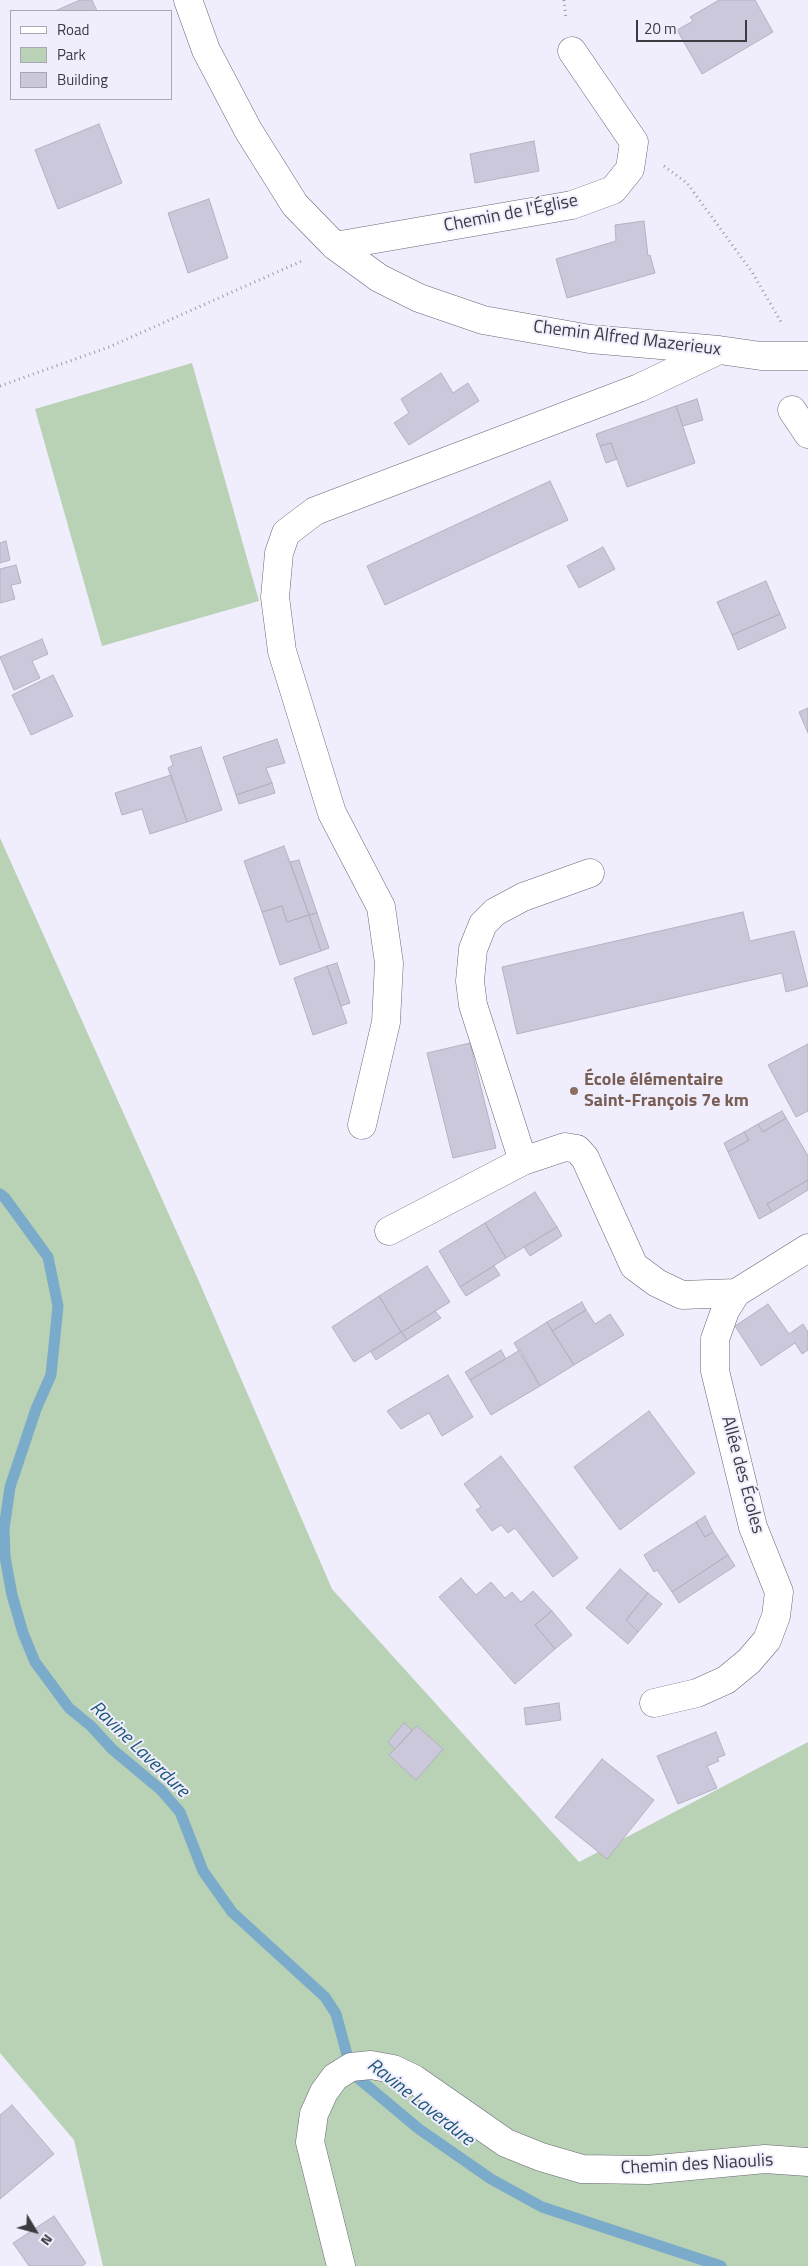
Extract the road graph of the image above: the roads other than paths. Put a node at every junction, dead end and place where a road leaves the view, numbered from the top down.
1 (188, 0) edge
2 (572, 51) dead end
3 (335, 246) junction
4 (719, 350) junction
5 (805, 357) edge
6 (792, 410) dead end
7 (808, 434) edge
8 (590, 873) dead end
9 (362, 1125) dead end
10 (524, 1161) junction
11 (389, 1231) dead end
12 (808, 1248) edge
13 (736, 1293) junction
14 (654, 1703) dead end
15 (808, 2162) edge
16 (341, 2266) edge

1 - 3 street, Chemin Alfred Mazerieux
2 - 3 street, Chemin de l'Église
3 - 4 street, Chemin Alfred Mazerieux
4 - 5 street, Chemin Alfred Mazerieux
4 - 9 street
6 - 7 street
8 - 10 street
10 - 11 street
10 - 13 street
12 - 13 street, Allée des Écoles
13 - 14 street, Allée des Écoles
15 - 16 street, Chemin des Niaoulis

